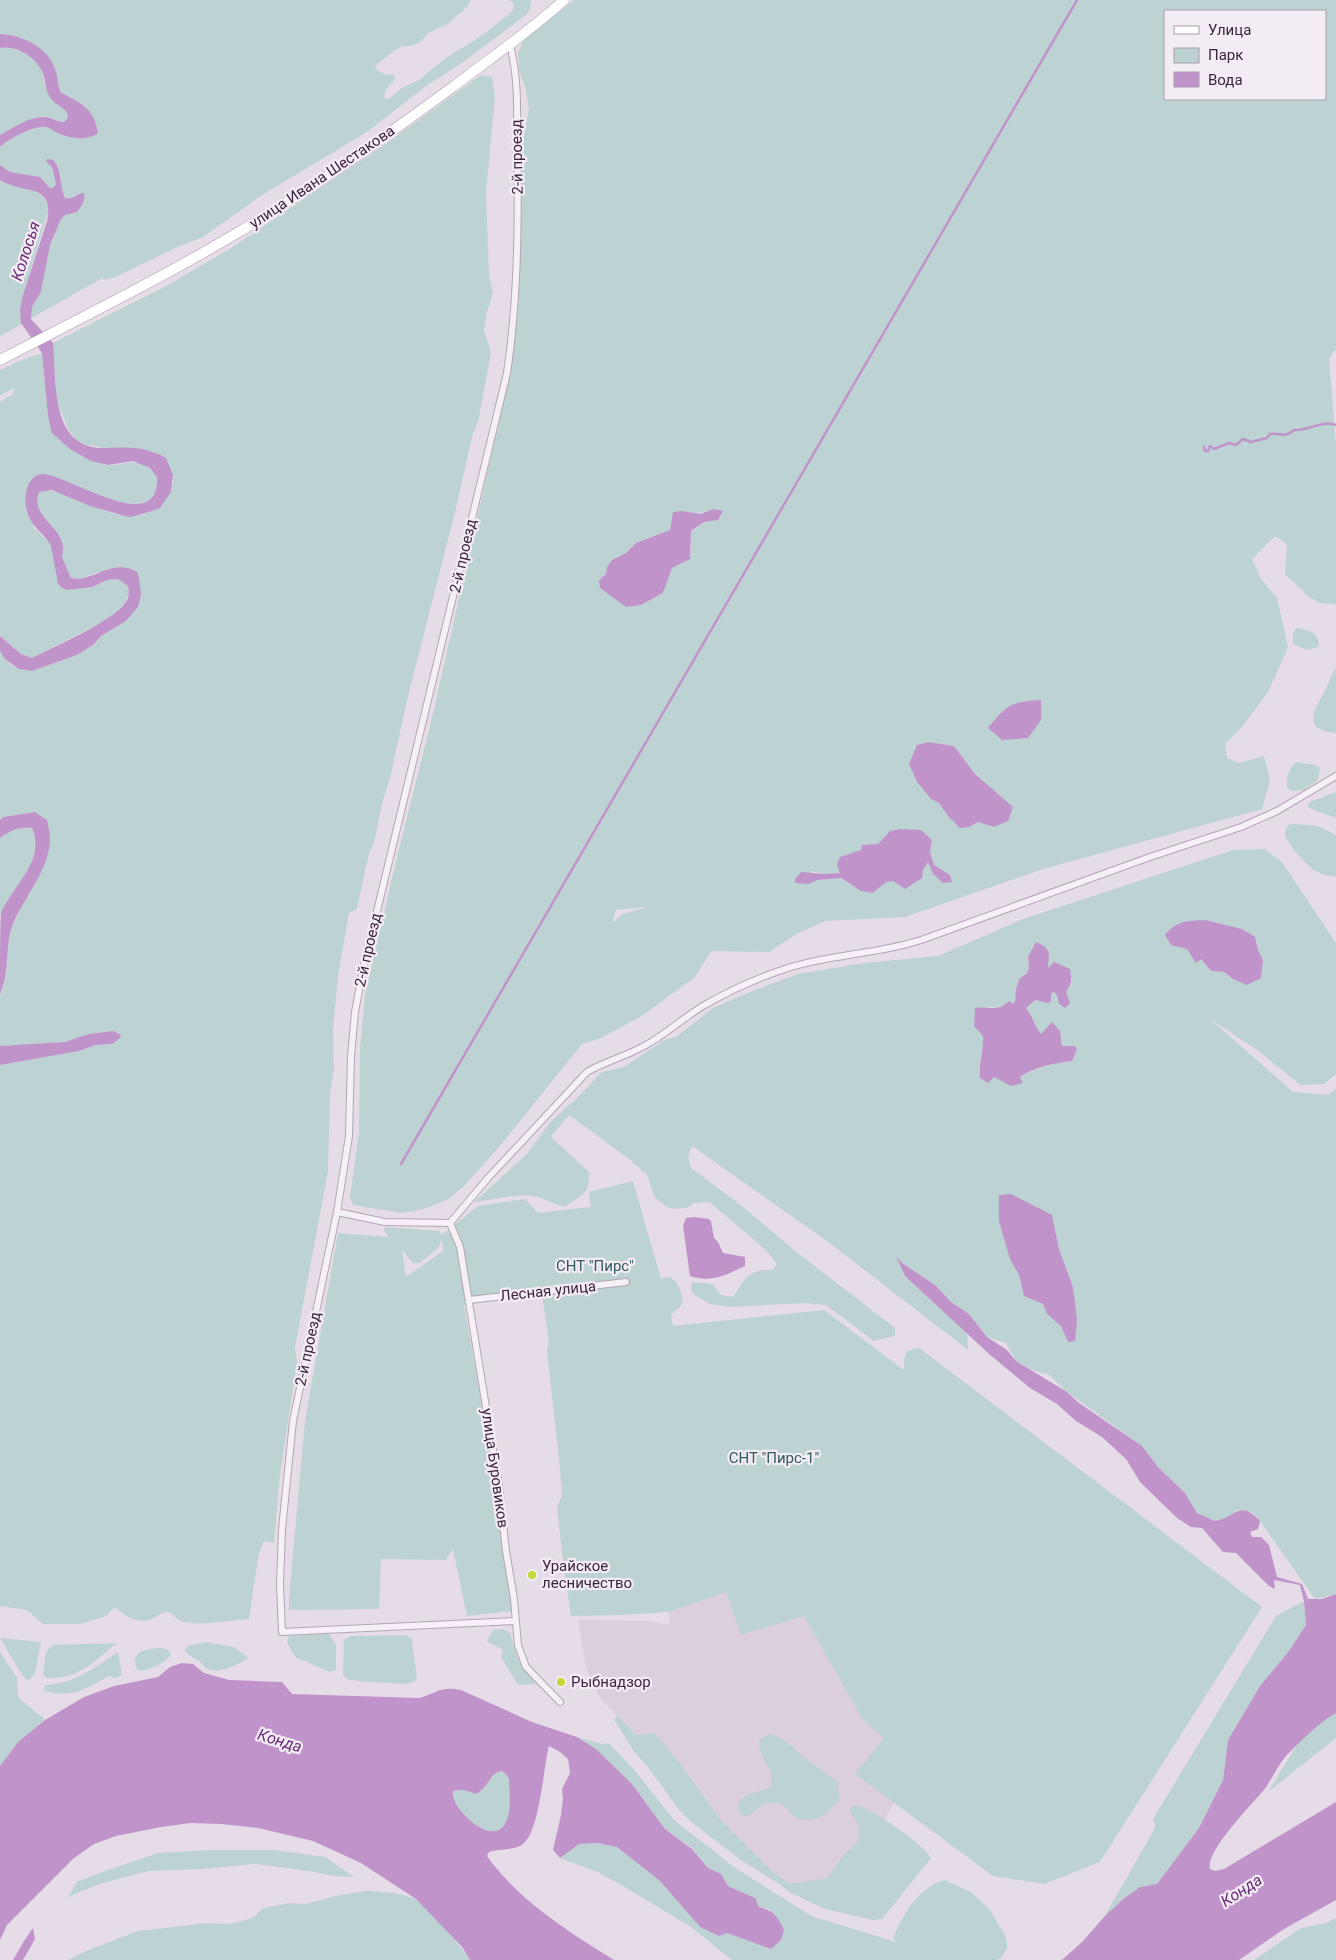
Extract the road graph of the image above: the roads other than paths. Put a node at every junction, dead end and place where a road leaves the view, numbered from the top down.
1 (564, 0) edge
2 (510, 44) junction
3 (0, 360) edge
4 (1336, 776) edge
5 (336, 1212) junction
6 (450, 1223) junction
7 (626, 1282) dead end
8 (469, 1300) junction
9 (515, 1621) junction
10 (560, 1702) dead end

1 - 2 main road, улица Ивана Шестакова
2 - 3 main road, улица Ивана Шестакова
2 - 5 street, 2-й проезд
4 - 6 street
5 - 6 street
5 - 9 street, 2-й проезд
6 - 8 street, улица Буровиков
7 - 8 street, Лесная улица
8 - 9 street, улица Буровиков
9 - 10 street, улица Буровиков

